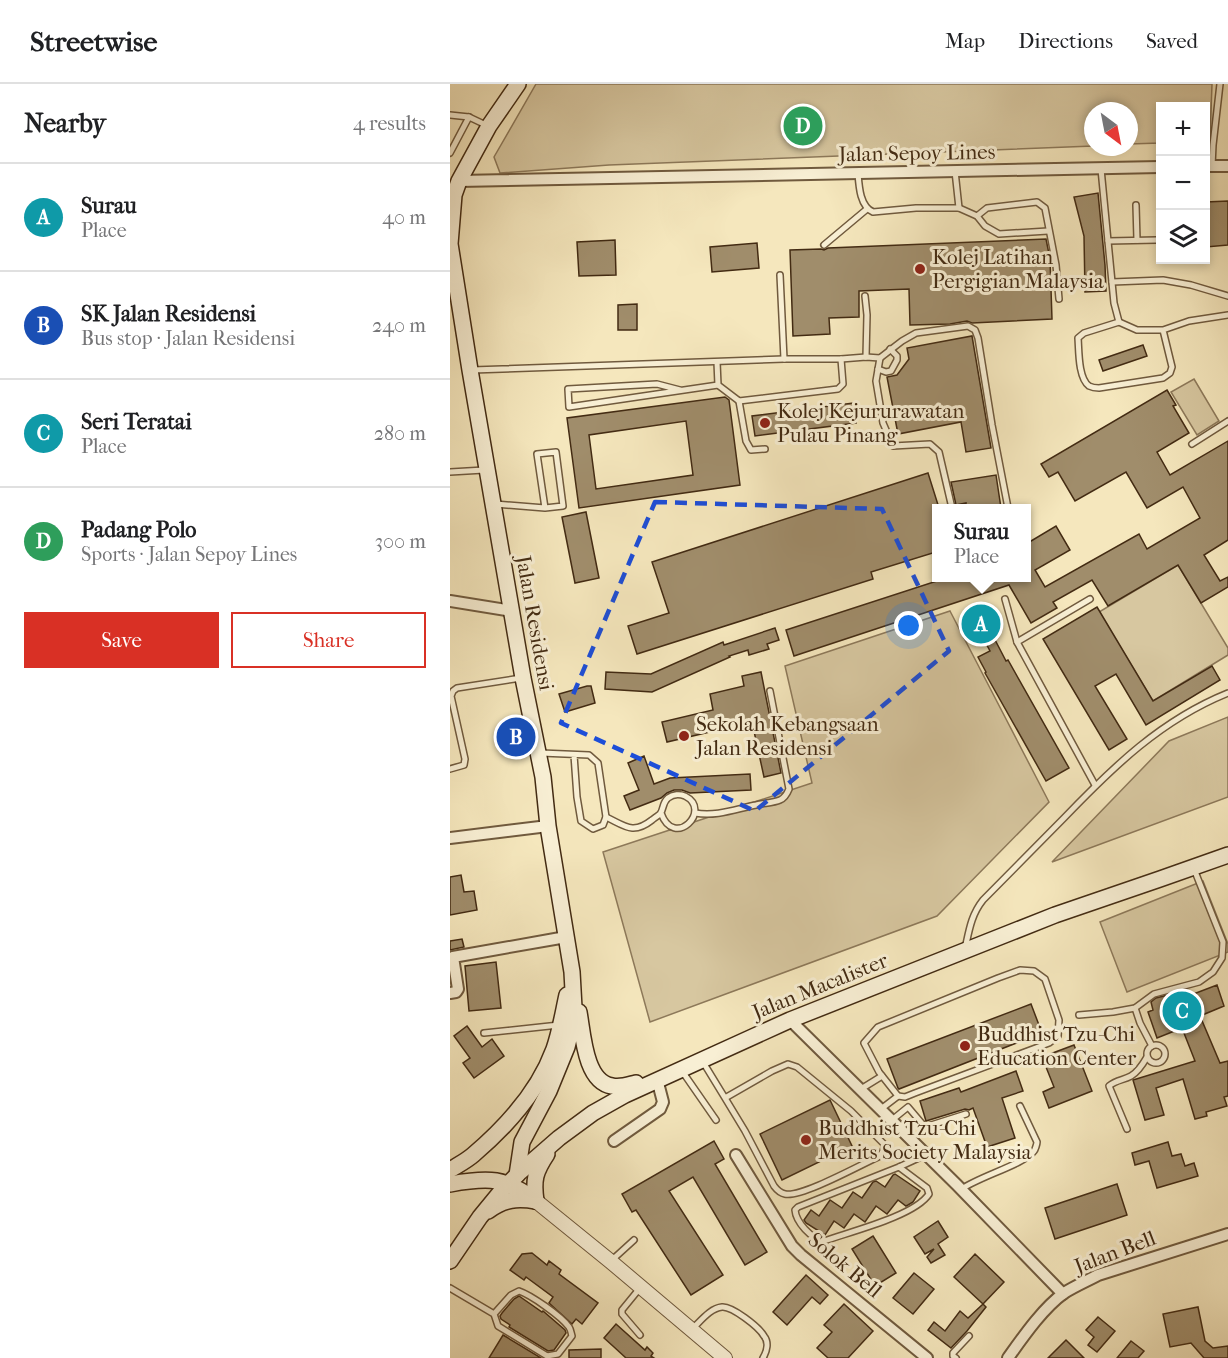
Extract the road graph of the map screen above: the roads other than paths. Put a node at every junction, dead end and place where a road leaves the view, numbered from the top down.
1 (518, 84) edge
2 (1220, 84) edge
3 (450, 115) edge
4 (469, 117) junction
5 (489, 126) junction
6 (450, 153) edge
7 (1210, 161) edge
8 (1210, 166) edge
9 (1228, 166) edge
10 (1156, 167) edge
11 (1101, 168) junction
12 (955, 171) junction
13 (858, 173) junction
14 (459, 181) junction
15 (1136, 205) dead end
16 (959, 208) junction
17 (867, 209) junction
18 (977, 216) junction
19 (1048, 231) junction
20 (1137, 240) junction
21 (1156, 240) edge
22 (1108, 241) junction
23 (450, 244) edge
24 (824, 245) dead end
25 (780, 275) dead end
26 (1112, 282) junction
27 (865, 296) dead end
28 (1228, 296) edge
29 (1059, 299) dead end
30 (1228, 315) edge
31 (1119, 322) junction
32 (1163, 330) junction
33 (891, 349) junction
34 (866, 357) junction
35 (880, 358) junction
36 (784, 359) junction
37 (841, 359) junction
38 (717, 362) junction
39 (878, 369) junction
40 (470, 370) junction
41 (718, 385) junction
42 (680, 390) junction
43 (739, 401) junction
44 (1228, 422) edge
45 (1192, 444) dead end
46 (765, 449) dead end
47 (487, 470) junction
48 (450, 472) edge
49 (493, 504) junction
50 (950, 504) edge
51 (1007, 504) edge
52 (545, 508) junction
53 (1005, 599) dead end
54 (1090, 599) dead end
55 (450, 601) edge
56 (512, 611) junction
57 (1017, 642) junction
58 (523, 678) junction
59 (770, 691) dead end
60 (1228, 693) edge
61 (538, 753) junction
62 (574, 755) junction
63 (450, 769) edge
64 (1095, 785) junction
65 (661, 813) junction
66 (695, 813) junction
67 (606, 817) junction
68 (548, 826) junction
69 (450, 838) edge
70 (1228, 855) edge
71 (1193, 868) junction
72 (566, 937) junction
73 (965, 951) junction
74 (451, 957) edge
75 (572, 972) junction
76 (450, 993) edge
77 (1135, 1008) junction
78 (1079, 1014) dead end
79 (790, 1020) junction
80 (560, 1025) junction
81 (484, 1033) dead end
82 (1152, 1046) junction
83 (1147, 1057) junction
84 (703, 1060) junction
85 (682, 1069) junction
86 (882, 1076) junction
87 (657, 1079) junction
88 (861, 1089) junction
89 (897, 1096) junction
90 (725, 1098) junction
91 (1020, 1106) dead end
92 (881, 1109) junction
93 (966, 1114) dead end
94 (716, 1120) dead end
95 (892, 1120) junction
96 (1127, 1129) dead end
97 (614, 1141) dead end
98 (555, 1142) junction
99 (927, 1154) junction
100 (736, 1155) dead end
101 (899, 1167) junction
102 (450, 1170) edge
103 (513, 1179) junction
104 (450, 1184) edge
105 (962, 1189) junction
106 (536, 1202) junction
107 (480, 1217) junction
108 (1228, 1234) edge
109 (634, 1240) dead end
110 (450, 1261) edge
111 (610, 1261) junction
112 (641, 1287) junction
113 (450, 1288) edge
114 (1063, 1294) junction
115 (494, 1314) junction
116 (691, 1330) junction
117 (640, 1335) dead end
118 (969, 1336) dead end
119 (725, 1358) edge
120 (763, 1358) edge
121 (927, 1358) edge
122 (956, 1358) edge
123 (1008, 1358) edge

1 - 5 main road, Jalan Residensi
2 - 7 lane
3 - 4 lane
4 - 5 lane
4 - 6 lane
5 - 14 main road, Jalan Residensi
8 - 9 street
10 - 11 street, Jalan Sepoy Lines
11 - 12 street, Jalan Sepoy Lines
11 - 22 lane
12 - 13 street, Jalan Sepoy Lines
12 - 16 lane
13 - 14 street, Jalan Sepoy Lines
13 - 17 lane
14 - 23 main road, Jalan Residensi
15 - 20 lane
16 - 17 lane
16 - 18 lane
17 - 24 lane
18 - 19 lane
18 - 19 lane
19 - 29 lane
20 - 21 lane
20 - 22 lane
22 - 26 lane
23 - 40 main road, Jalan Residensi
25 - 36 lane
26 - 28 lane
26 - 31 lane
27 - 34 lane
30 - 32 lane
31 - 32 lane
31 - 32 lane
33 - 35 lane
33 - 39 lane
33 - 51 lane
34 - 35 lane
34 - 37 lane
35 - 39 lane
36 - 37 lane
36 - 38 lane
37 - 43 lane
38 - 40 lane
38 - 41 lane
39 - 50 lane
40 - 47 main road, Jalan Residensi
41 - 42 lane
41 - 43 lane
42 - 42 lane
43 - 46 lane
44 - 45 lane
47 - 48 lane
47 - 49 main road, Jalan Residensi
49 - 52 lane
49 - 56 main road, Jalan Residensi
52 - 52 lane
53 - 57 lane
54 - 57 lane
55 - 56 street
56 - 58 main road, Jalan Residensi
57 - 64 lane
58 - 61 main road, Jalan Residensi
58 - 63 lane
59 - 66 lane
60 - 64 lane
61 - 62 lane
61 - 68 main road, Jalan Residensi
62 - 67 lane
62 - 67 lane
64 - 73 lane
65 - 66 lane
65 - 66 lane
65 - 67 lane
68 - 69 street
68 - 72 main road, Jalan Residensi
70 - 71 main road, Jalan Macalister
71 - 73 main road, Jalan Macalister
71 - 77 lane
72 - 74 street
72 - 75 main road, Jalan Residensi
73 - 79 main road, Jalan Macalister
74 - 76 street
75 - 80 main road
75 - 87 main road
75 - 103 main road, Jalan Residensi
77 - 78 lane
77 - 82 lane
79 - 84 main road, Jalan Macalister
79 - 88 street
80 - 81 lane
80 - 102 main road
82 - 83 lane
82 - 83 lane
83 - 96 lane
84 - 85 main road, Jalan Macalister
84 - 90 lane
85 - 87 main road, Jalan Macalister
85 - 94 lane
86 - 88 lane
86 - 89 lane
86 - 89 lane
87 - 97 street
87 - 98 main road, Jalan Macalister
88 - 92 street
89 - 92 lane
90 - 90 lane
91 - 105 lane
92 - 95 street
93 - 95 lane
95 - 99 street
98 - 103 main road, Jalan Macalister
98 - 106 main road
99 - 101 lane
99 - 105 street
100 - 121 street, Solok Bell
101 - 101 lane
103 - 104 main road
103 - 106 main road
103 - 107 main road, Jalan Macalister
105 - 114 street
106 - 107 main road
106 - 111 street
107 - 110 main road, Jalan Macalister
108 - 114 street, Jalan Bell
109 - 111 lane
111 - 112 street
112 - 116 street
112 - 117 lane
113 - 115 lane
114 - 123 street, Jalan Bell
115 - 115 lane
116 - 119 street
116 - 120 lane
118 - 122 lane

